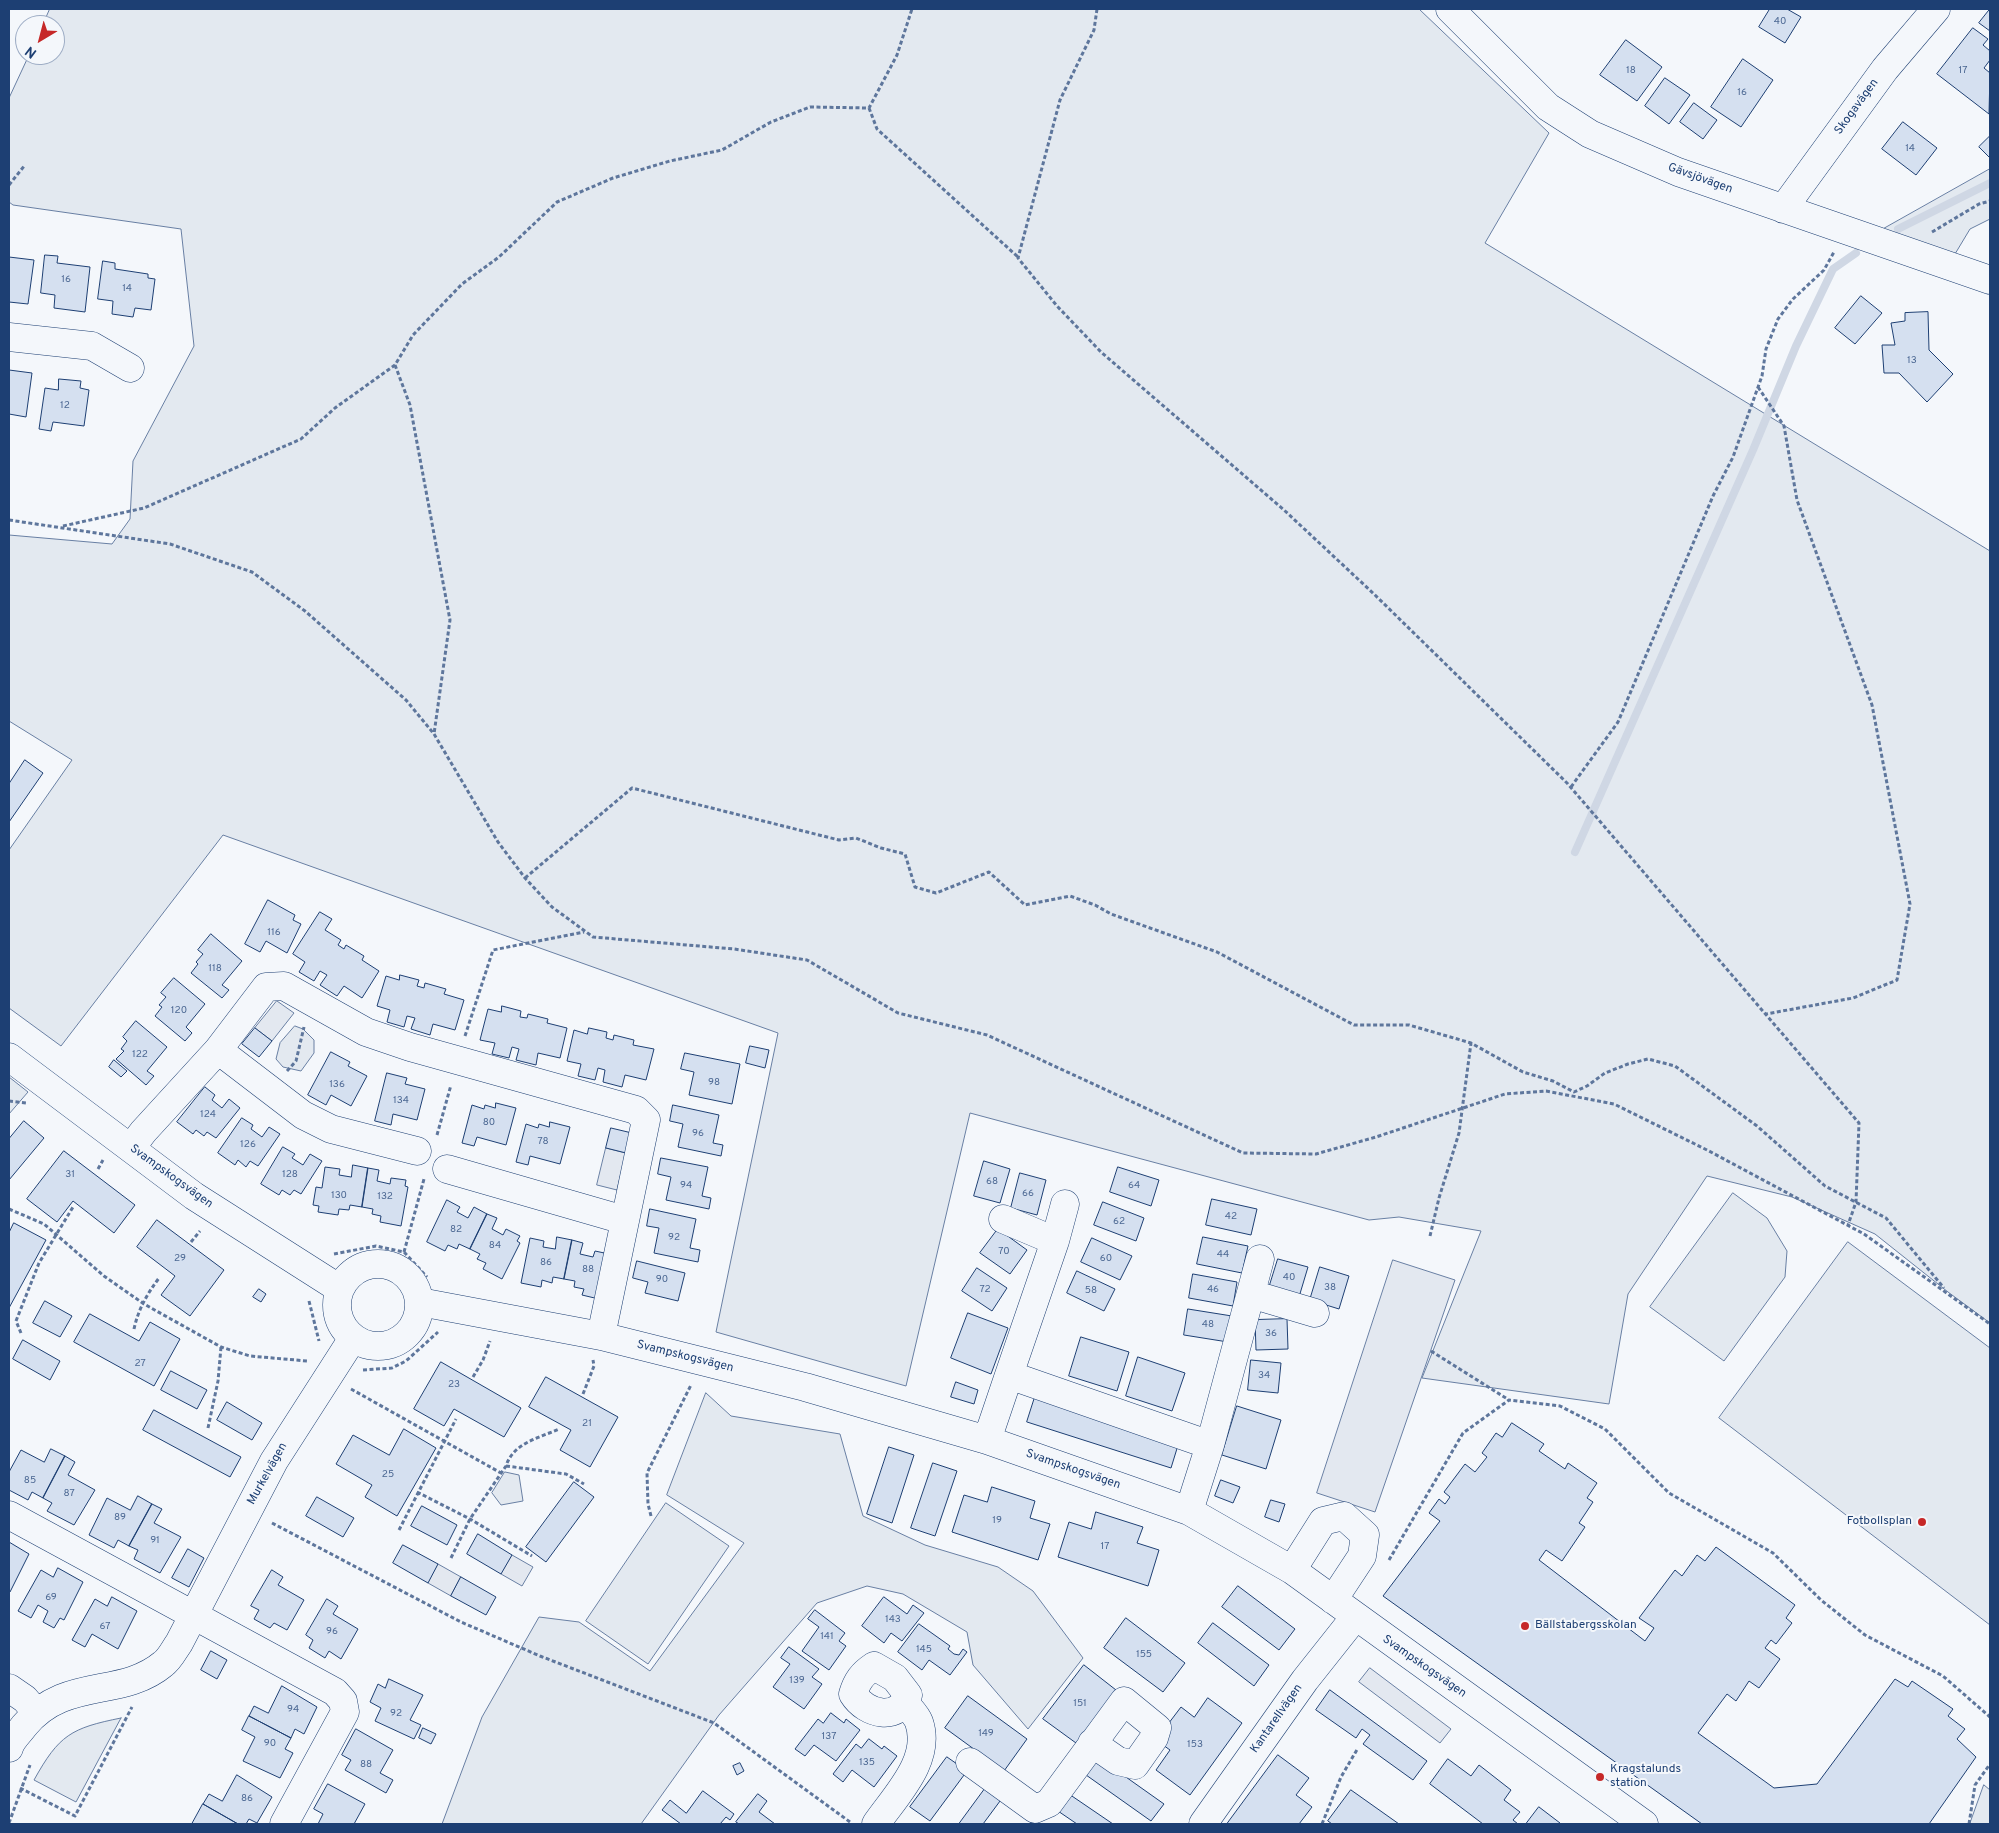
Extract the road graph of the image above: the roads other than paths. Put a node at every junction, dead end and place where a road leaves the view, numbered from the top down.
1 (1450, 9) edge
2 (1936, 9) edge
3 (1783, 209) junction
4 (1990, 280) edge
5 (9, 337) edge
6 (130, 368) dead end
7 (218, 1050) junction
8 (9, 1057) edge
9 (131, 1148) junction
10 (417, 1151) dead end
11 (447, 1169) dead end
12 (1065, 1204) dead end
13 (624, 1220) junction
14 (1003, 1220) dead end
15 (1055, 1240) junction
16 (1260, 1259) dead end
17 (340, 1289) junction
18 (426, 1292) junction
19 (1251, 1294) junction
20 (1315, 1313) dead end
21 (353, 1338) junction
22 (597, 1344) junction
23 (1009, 1375) junction
24 (987, 1440) junction
25 (1210, 1445) junction
26 (1188, 1510) junction
27 (9, 1515) edge
28 (1292, 1570) junction
29 (1333, 1600) junction
30 (193, 1615) junction
31 (1355, 1617) junction
32 (9, 1688) edge
33 (905, 1704) dead end
34 (36, 1712) junction
35 (1092, 1744) dead end
36 (21, 1753) edge
37 (976, 1772) dead end
38 (1206, 1823) edge
39 (284, 1824) edge
40 (876, 1824) edge
41 (1644, 1824) edge

1 - 3 street, Gävsjövägen
2 - 3 street, Skogavägen
3 - 4 street, Gävsjövägen
5 - 6 street
7 - 9 street
7 - 10 street
7 - 13 street
8 - 9 street, Svampskogsvägen
9 - 17 street, Svampskogsvägen
11 - 13 street
12 - 15 street
13 - 22 street
14 - 15 street
15 - 23 street
16 - 19 street
17 - 18 street
17 - 21 street
18 - 21 street
18 - 22 street, Svampskogsvägen
19 - 20 street
19 - 25 street
21 - 30 street, Murkelvägen
22 - 24 street, Svampskogsvägen
23 - 24 street
23 - 25 street
24 - 26 street, Svampskogsvägen
25 - 26 street
26 - 28 street, Svampskogsvägen
27 - 30 street
28 - 29 street, Svampskogsvägen
28 - 29 street
29 - 31 street, Svampskogsvägen
30 - 34 street, Murkelvägen
30 - 39 street
31 - 38 street, Kantarellvägen
31 - 41 street, Svampskogsvägen
32 - 34 street
33 - 40 street
34 - 36 street, Murkelvägen
35 - 37 street

